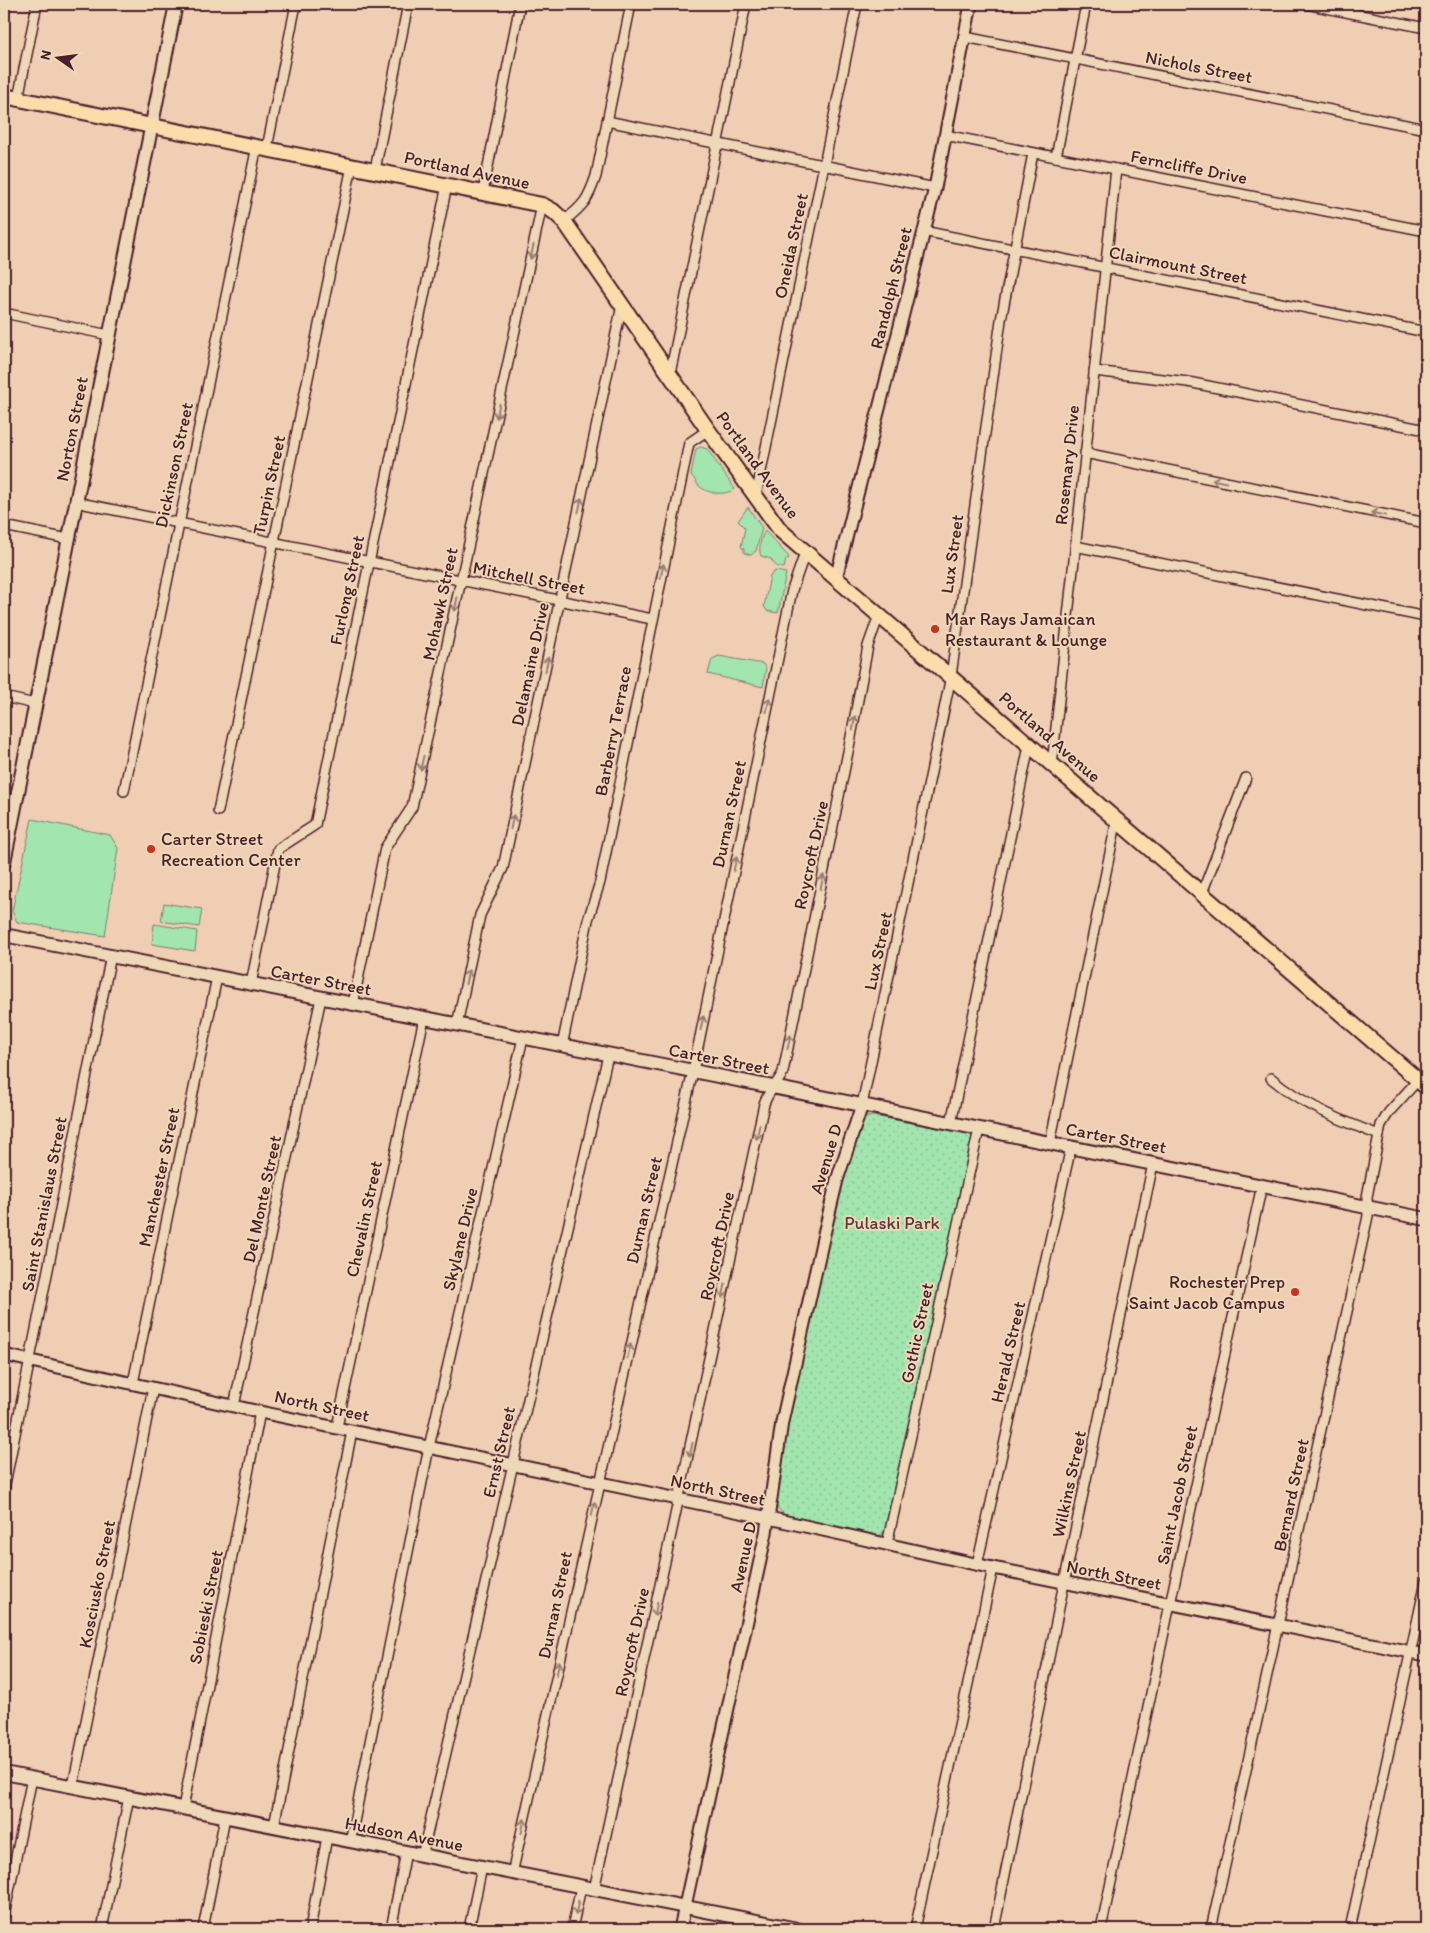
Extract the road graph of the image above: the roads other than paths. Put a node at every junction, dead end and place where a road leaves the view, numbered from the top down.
1 (37, 4) edge
2 (176, 4) edge
3 (296, 4) edge
4 (408, 4) edge
5 (520, 4) edge
6 (631, 4) edge
7 (746, 4) edge
8 (858, 4) edge
9 (971, 4) edge
10 (1086, 4) edge
11 (1306, 4) edge
12 (1426, 28) edge
13 (965, 37) junction
14 (1075, 58) junction
15 (4, 96) edge
16 (18, 99) junction
17 (607, 122) junction
18 (152, 126) junction
19 (1426, 129) edge
20 (945, 135) junction
21 (717, 144) junction
22 (262, 147) junction
23 (1033, 153) junction
24 (1056, 157) junction
25 (352, 166) junction
26 (825, 166) junction
27 (1116, 169) junction
28 (375, 170) junction
29 (448, 185) junction
30 (935, 188) junction
31 (483, 192) junction
32 (542, 205) junction
33 (564, 221) junction
34 (1426, 230) edge
35 (923, 231) junction
36 (1015, 249) junction
37 (1105, 267) junction
38 (623, 305) junction
39 (4, 313) edge
40 (1426, 332) edge
41 (108, 335) junction
42 (1094, 371) junction
43 (670, 374) junction
44 (708, 430) junction
45 (1426, 430) edge
46 (1085, 454) junction
47 (756, 496) junction
48 (75, 502) junction
49 (179, 523) junction
50 (1426, 523) edge
51 (4, 526) edge
52 (68, 539) junction
53 (274, 542) junction
54 (1075, 546) junction
55 (805, 553) junction
56 (370, 562) junction
57 (836, 578) junction
58 (461, 580) junction
59 (560, 600) junction
60 (879, 614) junction
61 (1426, 617) edge
62 (652, 619) junction
63 (951, 676) junction
64 (4, 698) edge
65 (35, 704) junction
66 (1030, 746) junction
67 (1052, 765) junction
68 (1246, 778) dead end
69 (124, 791) dead end
70 (218, 811) dead end
71 (1116, 819) junction
72 (7, 830) edge
73 (4, 862) edge
74 (1202, 893) junction
75 (4, 935) edge
76 (111, 956) junction
77 (217, 977) junction
78 (251, 984) junction
79 (321, 998) junction
80 (353, 1004) junction
81 (424, 1018) junction
82 (457, 1025) junction
83 (523, 1038) junction
84 (562, 1046) junction
85 (608, 1055) junction
86 (693, 1071) junction
87 (1271, 1078) dead end
88 (1422, 1084) edge
89 (774, 1088) junction
90 (862, 1105) junction
91 (951, 1123) junction
92 (979, 1129) junction
93 (1379, 1135) junction
94 (1050, 1143) junction
95 (1070, 1147) junction
96 (1153, 1164) junction
97 (1262, 1185) junction
98 (1367, 1207) junction
99 (1426, 1219) edge
100 (4, 1355) edge
101 (29, 1361) junction
102 (133, 1383) junction
103 (153, 1388) junction
104 (234, 1406) junction
105 (260, 1412) junction
106 (337, 1427) junction
107 (352, 1431) junction
108 (430, 1447) junction
109 (513, 1464) junction
110 (599, 1483) junction
111 (4, 1489) edge
112 (680, 1500) junction
113 (769, 1518) junction
114 (888, 1544) junction
115 (977, 1565) junction
116 (993, 1568) junction
117 (1426, 1581) edge
118 (1064, 1583) junction
119 (1170, 1604) junction
120 (1279, 1625) junction
121 (1411, 1652) junction
122 (1426, 1655) edge
123 (4, 1773) edge
124 (32, 1778) junction
125 (73, 1786) junction
126 (129, 1798) junction
127 (183, 1808) junction
128 (225, 1816) junction
129 (274, 1826) junction
130 (327, 1837) junction
131 (350, 1842) junction
132 (406, 1852) junction
133 (422, 1856) junction
134 (482, 1867) junction
135 (512, 1874) junction
136 (581, 1887) junction
137 (594, 1890) junction
138 (684, 1908) junction
139 (4, 1916) edge
140 (102, 1929) edge
141 (203, 1929) edge
142 (310, 1929) edge
143 (390, 1929) edge
144 (469, 1929) edge
145 (572, 1929) edge
146 (680, 1929) edge
147 (797, 1929) edge
148 (915, 1929) edge
149 (994, 1929) edge
150 (1101, 1929) edge
151 (1212, 1929) edge
152 (1350, 1929) edge

1 - 16 street
2 - 18 main road, Norton Street
3 - 22 street, Dickinson Street
4 - 28 street
5 - 31 street
6 - 17 street
7 - 21 street
8 - 26 street, Oneida Street
9 - 13 street, Randolph Street
10 - 14 street
11 - 12 street
13 - 14 street, Nichols Street
13 - 20 street, Randolph Street
14 - 19 street, Nichols Street
14 - 24 street
15 - 16 main road, Portland Avenue
16 - 18 main road, Portland Avenue
17 - 21 street
17 - 33 street
18 - 22 main road, Portland Avenue
18 - 41 main road, Norton Street
20 - 23 street, Ferncliffe Drive
20 - 30 street, Randolph Street
21 - 26 street
21 - 43 street
22 - 25 main road, Portland Avenue
22 - 49 street, Dickinson Street
23 - 24 street, Ferncliffe Drive
23 - 36 street, Lux Street
24 - 27 street, Ferncliffe Drive
25 - 28 main road, Portland Avenue
25 - 53 street, Turpin Street
26 - 30 street
26 - 47 street, Oneida Street
27 - 34 street, Ferncliffe Drive
27 - 37 street, Rosemary Drive
28 - 29 main road, Portland Avenue
29 - 31 main road, Portland Avenue
29 - 56 street, Furlong Street
30 - 35 street, Randolph Street
31 - 32 main road, Portland Avenue
32 - 33 main road, Portland Avenue
32 -> 58 street, Mohawk Street
33 - 38 main road, Portland Avenue
35 - 36 street, Clairmount Street
35 - 57 street, Randolph Street
36 - 37 street, Clairmount Street
36 - 63 street, Lux Street
37 - 40 street, Clairmount Street
37 - 42 street, Rosemary Drive
38 - 43 main road, Portland Avenue
59 -> 38 street, Delamaine Drive
39 - 41 street
41 - 48 main road, Norton Street
42 - 45 street
42 - 46 street, Rosemary Drive
43 - 44 main road, Portland Avenue
44 - 47 main road, Portland Avenue
62 -> 44 street, Barberry Terrace
50 -> 46 street
46 - 54 street, Rosemary Drive
47 - 55 main road, Portland Avenue
48 - 49 street, Mitchell Street
48 - 52 main road, Norton Street
49 - 53 street, Mitchell Street
49 - 69 street, Dickinson Street
51 - 52 street
52 - 65 main road, Norton Street
53 - 56 street, Mitchell Street
53 - 70 street, Turpin Street
54 - 61 street
54 - 67 street, Rosemary Drive
55 - 57 main road, Portland Avenue
86 -> 55 street, Durnan Street
56 - 58 street, Mitchell Street
56 - 78 street, Furlong Street
57 - 60 main road, Portland Avenue
58 - 59 street, Mitchell Street
58 -> 80 street, Mohawk Street
59 - 62 street, Mitchell Street
82 -> 59 street, Delamaine Drive
60 - 63 main road, Portland Avenue
89 -> 60 street, Roycroft Drive
62 - 84 street, Barberry Terrace
63 - 66 main road, Portland Avenue
63 - 90 street, Lux Street
64 - 65 street
65 - 72 main road, Norton Street
66 - 67 main road, Portland Avenue
66 - 91 street
67 - 71 main road, Portland Avenue
68 - 74 street
71 - 74 main road, Portland Avenue
71 - 94 street
72 - 73 main road, Norton Street
74 - 88 main road, Portland Avenue
75 - 76 main road, Carter Street
76 - 77 main road, Carter Street
76 - 101 street, Saint Stanislaus Street
77 - 78 main road, Carter Street
77 - 102 street, Manchester Street
78 - 79 main road, Carter Street
79 - 80 main road, Carter Street
79 - 104 street, Del Monte Street
80 - 81 main road, Carter Street
81 - 82 main road, Carter Street
81 - 106 street, Chevalin Street
82 - 83 main road, Carter Street
83 - 84 main road, Carter Street
83 - 108 street, Skylane Drive
84 - 85 main road, Carter Street
85 - 86 main road, Carter Street
85 - 109 street, Ernst Street
86 - 89 main road, Carter Street
110 -> 86 street, Durnan Street
87 - 93 street
88 - 93 street, Bernard Street
89 - 90 main road, Carter Street
89 -> 112 street, Roycroft Drive
90 - 91 main road, Carter Street
90 - 113 street, Avenue D
91 - 92 main road, Carter Street
92 - 94 main road, Carter Street
92 - 114 street, Gothic Street
93 - 98 street, Bernard Street
94 - 95 main road, Carter Street
95 - 96 main road, Carter Street
95 - 115 street, Herald Street
96 - 97 main road, Carter Street
96 - 118 street, Wilkins Street
97 - 98 main road, Carter Street
97 - 119 street, Saint Jacob Street
98 - 99 main road, Carter Street
98 - 120 street, Bernard Street
100 - 101 street, North Street
101 - 102 street, North Street
101 - 111 street, Saint Stanislaus Street
102 - 103 street, North Street
103 - 104 street, North Street
103 - 125 street, Kosciusko Street
104 - 105 street, North Street
105 - 106 street, North Street
105 - 127 street, Sobieski Street
106 - 107 street, North Street
107 - 108 street, North Street
107 - 129 street
108 - 109 street, North Street
108 - 131 street, Skylane Drive
109 - 110 street, North Street
109 - 133 street, Ernst Street
110 - 112 street, North Street
135 -> 110 street, Durnan Street
112 - 113 street, North Street
112 -> 137 street, Roycroft Drive
113 - 114 street, North Street
113 - 138 street, Avenue D
114 - 115 street, North Street
115 - 116 street, North Street
116 - 118 street, North Street
116 - 148 street
117 - 121 street
118 - 119 street, North Street
118 - 149 street, Wilkins Street
119 - 120 street, North Street
119 - 150 street, Saint Jacob Street
120 - 121 street, North Street
120 - 151 street, Bernard Street
121 - 122 street, North Street
121 - 152 street
123 - 124 main road, Hudson Avenue
124 - 125 main road, Hudson Avenue
124 - 139 street
125 - 126 main road, Hudson Avenue
126 - 127 main road, Hudson Avenue
126 - 140 street
127 - 128 main road, Hudson Avenue
128 - 129 main road, Hudson Avenue
128 - 141 street
129 - 130 main road, Hudson Avenue
130 - 131 main road, Hudson Avenue
130 - 142 street
131 - 132 main road, Hudson Avenue
132 - 133 main road, Hudson Avenue
132 - 143 street
133 - 134 main road, Hudson Avenue
134 - 135 main road, Hudson Avenue
134 - 144 street
135 - 136 main road, Hudson Avenue
136 - 137 main road, Hudson Avenue
136 -> 145 street
137 - 138 main road, Hudson Avenue
138 - 146 street, Avenue D
138 - 147 main road, Hudson Avenue

